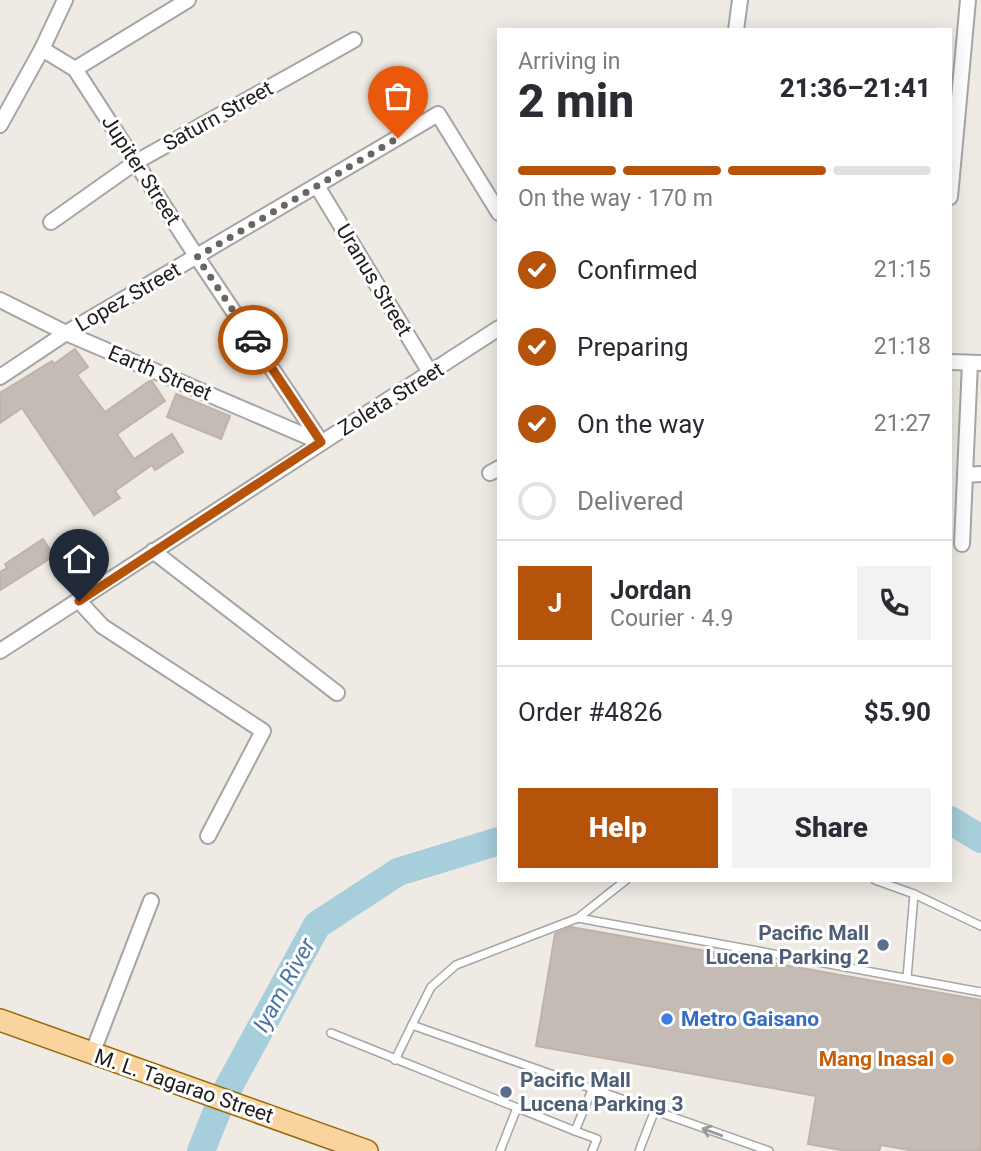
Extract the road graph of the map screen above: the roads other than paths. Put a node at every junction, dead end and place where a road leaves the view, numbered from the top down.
1 (65, 0) edge
2 (188, 0) edge
3 (740, 0) edge
4 (968, 0) edge
5 (736, 28) edge
6 (354, 40) dead end
7 (42, 49) junction
8 (75, 69) junction
9 (0, 125) edge
10 (136, 162) junction
11 (952, 175) edge
12 (317, 186) junction
13 (497, 210) edge
14 (51, 222) dead end
15 (197, 257) junction
16 (0, 300) edge
17 (497, 329) edge
18 (66, 333) junction
19 (952, 362) edge
20 (976, 363) edge
21 (431, 374) junction
22 (0, 377) edge
23 (321, 442) junction
24 (981, 474) edge
25 (965, 475) junction
26 (962, 544) dead end
27 (153, 551) junction
28 (79, 601) junction
29 (0, 651) edge
30 (337, 693) dead end
31 (208, 836) dead end
32 (623, 882) edge
33 (881, 882) edge
34 (914, 894) junction
35 (151, 901) dead end
36 (578, 918) junction
37 (981, 926) edge
38 (907, 978) junction
39 (981, 992) edge
40 (0, 1020) edge
41 (412, 1025) junction
42 (331, 1033) dead end
43 (92, 1054) junction
44 (395, 1060) junction
45 (592, 1090) junction
46 (517, 1108) junction
47 (655, 1110) junction
48 (575, 1131) junction
49 (368, 1151) edge
50 (500, 1151) edge
51 (592, 1151) edge
52 (639, 1151) edge
53 (769, 1151) edge

1 - 7 street
2 - 8 street
3 - 5 street
4 - 11 street
6 - 10 street, Saturn Street
7 - 8 street, Jupiter Street
7 - 9 street
8 - 10 street, Jupiter Street
10 - 14 street, Saturn Street
10 - 15 street, Jupiter Street
12 - 13 street, Lopez Street
12 - 15 street, Lopez Street
12 - 21 street, Uranus Street
15 - 18 street, Lopez Street
15 - 23 street, Jupiter Street
16 - 18 street, Earth Street
17 - 21 street, Zoleta Street
18 - 22 street, Lopez Street
18 - 23 street, Earth Street
19 - 20 street
20 - 25 street
21 - 23 street, Zoleta Street
23 - 27 street, Zoleta Street
24 - 25 street
25 - 26 street
27 - 28 street, Zoleta Street
27 - 30 street
28 - 29 street, Zoleta Street
28 - 31 street
32 - 36 lane
33 - 34 lane
34 - 37 lane
34 - 38 lane
35 - 43 street
36 - 38 lane
36 - 41 lane
38 - 39 lane
40 - 43 main road, M. L. Tagarao Street
41 - 44 lane
41 - 45 lane
42 - 44 lane
43 - 49 main road, M. L. Tagarao Street
44 - 46 lane
45 - 47 lane
45 - 48 lane
46 - 48 lane
46 - 50 lane
47 - 52 lane
53 -> 47 lane
48 - 51 lane

